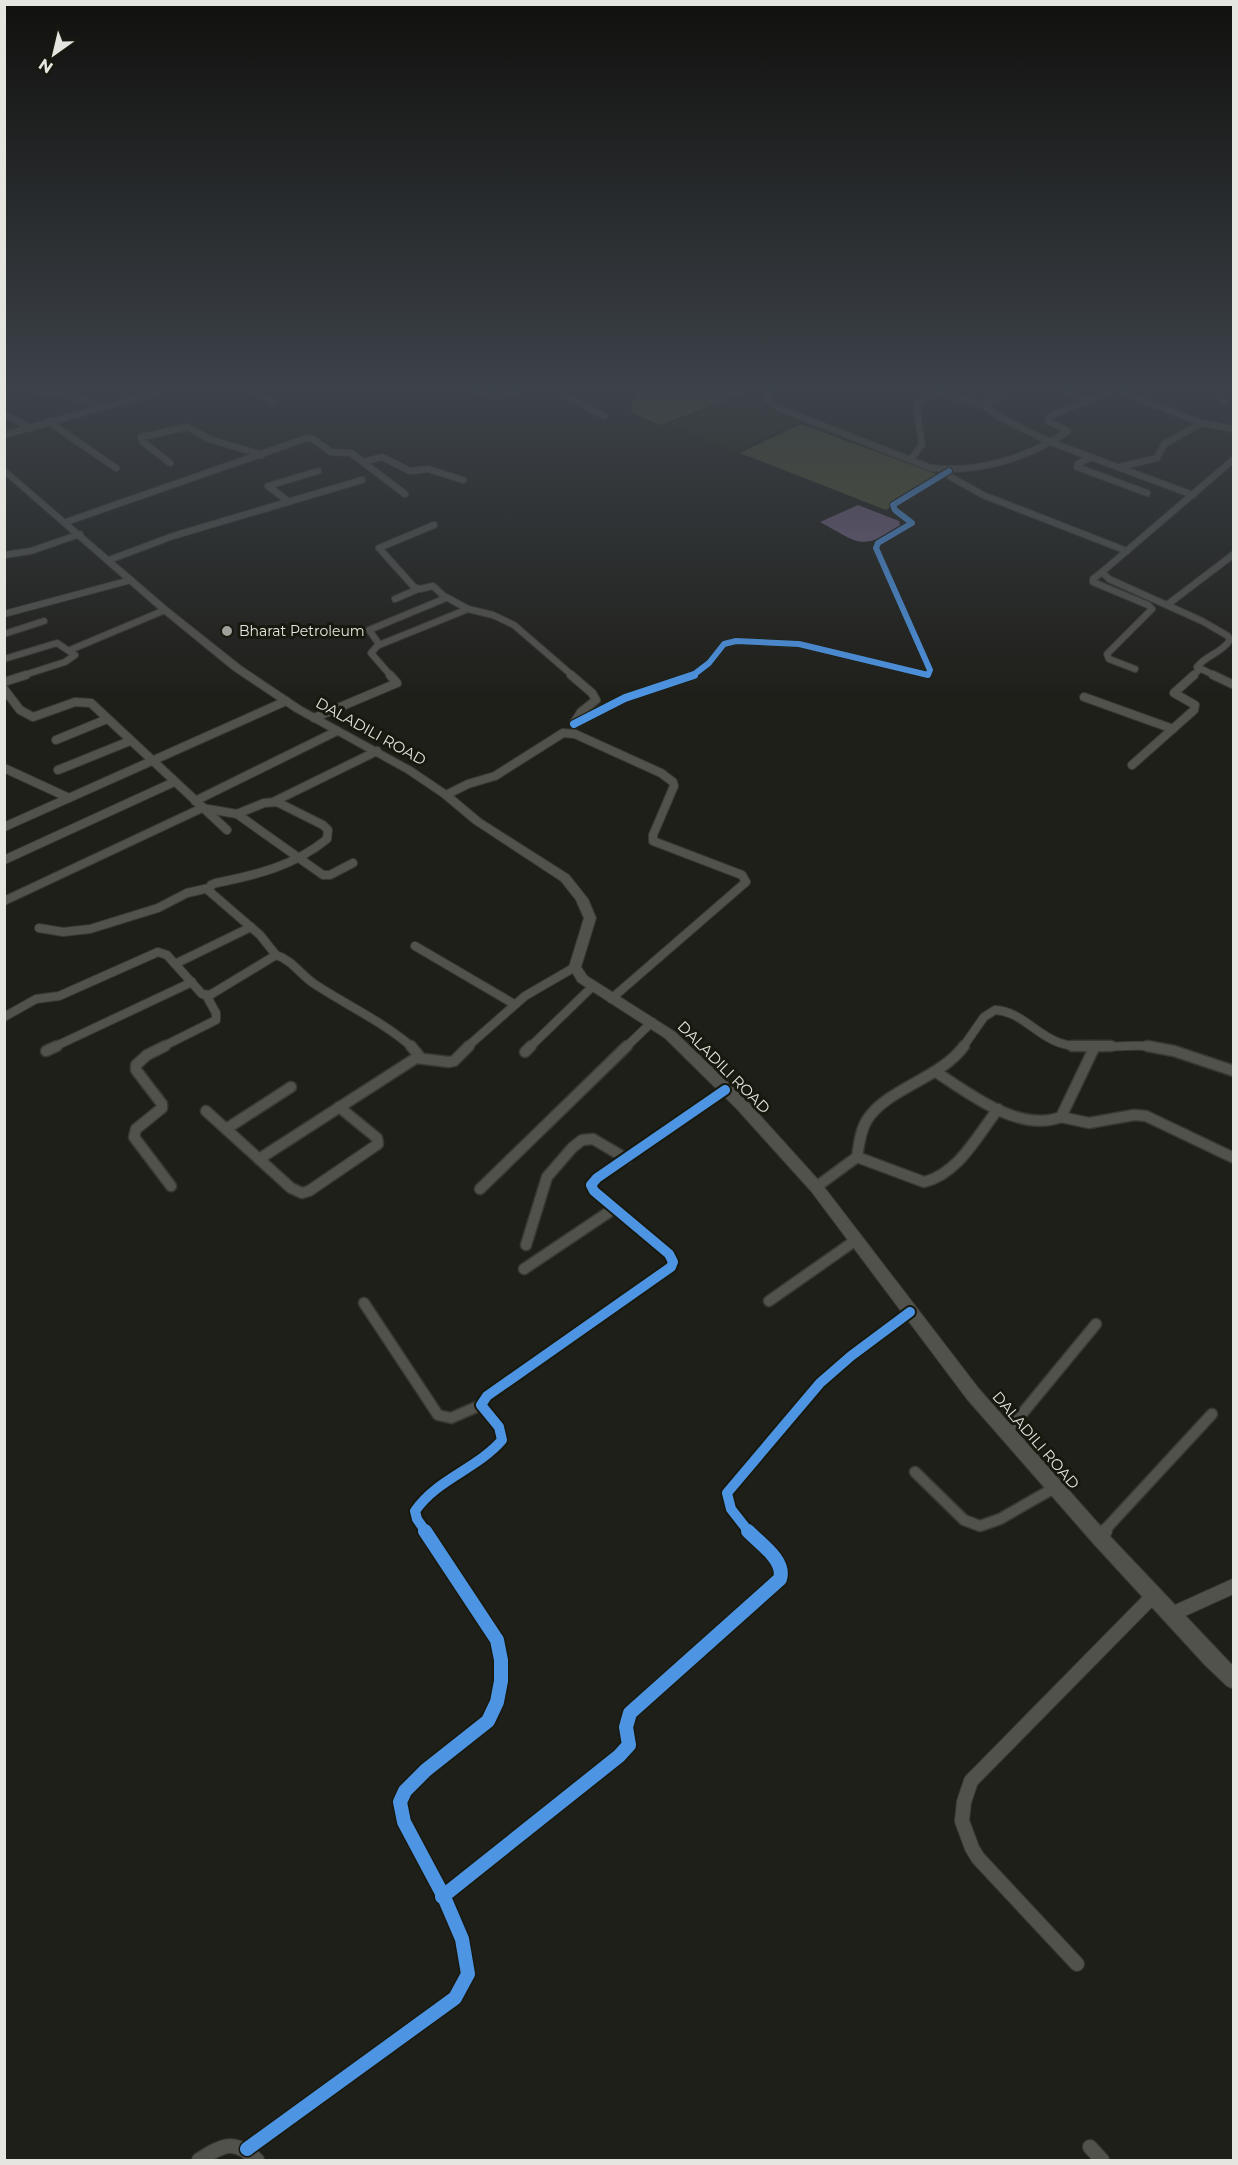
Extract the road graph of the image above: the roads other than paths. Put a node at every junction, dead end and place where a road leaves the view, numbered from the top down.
1 (32, 493) edge
2 (149, 493) edge
3 (277, 493) edge
4 (319, 493) edge
5 (911, 493) edge
6 (980, 493) edge
7 (1188, 493) edge
8 (1193, 495) joint
9 (289, 502) junction
10 (66, 522) junction
11 (434, 525) dead end
12 (80, 534) junction
13 (1127, 551) junction
14 (1233, 554) edge
15 (4, 555) edge
16 (110, 560) junction
17 (1102, 572) junction
18 (131, 580) junction
19 (418, 589) junction
20 (446, 597) junction
21 (395, 599) dead end
22 (1167, 605) junction
23 (34, 606) junction
24 (468, 609) junction
25 (165, 610) junction
26 (4, 614) edge
27 (4, 634) edge
28 (379, 645) junction
29 (70, 650) junction
30 (4, 659) edge
31 (1135, 669) dead end
32 (1199, 670) junction
33 (4, 682) edge
34 (1233, 685) edge
35 (4, 689) edge
36 (1084, 697) dead end
37 (286, 701) junction
38 (314, 718) junction
39 (107, 719) junction
40 (574, 724) junction
41 (1173, 729) junction
42 (338, 731) junction
43 (569, 733) junction
44 (56, 740) dead end
45 (130, 741) junction
46 (377, 751) junction
47 (152, 761) junction
48 (1132, 765) dead end
49 (4, 768) edge
50 (58, 770) dead end
51 (174, 782) junction
52 (446, 795) junction
53 (69, 798) junction
54 (195, 801) junction
55 (273, 801) junction
56 (202, 808) junction
57 (237, 814) junction
58 (4, 827) edge
59 (227, 830) dead end
60 (298, 858) junction
61 (4, 860) edge
62 (353, 862) dead end
63 (209, 888) junction
64 (4, 901) edge
65 (251, 927) junction
66 (39, 928) dead end
67 (415, 946) dead end
68 (276, 955) junction
69 (175, 964) junction
70 (575, 967) junction
71 (192, 982) junction
72 (593, 987) junction
73 (206, 995) junction
74 (611, 999) junction
75 (514, 1004) junction
76 (4, 1017) edge
77 (652, 1022) junction
78 (1095, 1046) junction
79 (46, 1051) dead end
80 (525, 1052) dead end
81 (420, 1057) junction
82 (1233, 1071) edge
83 (936, 1072) junction
84 (291, 1087) dead end
85 (725, 1090) junction
86 (339, 1107) junction
87 (998, 1109) junction
88 (206, 1111) dead end
89 (1061, 1117) junction
90 (226, 1129) junction
91 (858, 1157) junction
92 (1233, 1158) edge
93 (259, 1159) junction
94 (627, 1159) junction
95 (171, 1186) dead end
96 (816, 1187) junction
97 (480, 1189) dead end
98 (615, 1208) junction
99 (856, 1240) junction
100 (526, 1245) dead end
101 (524, 1269) dead end
102 (769, 1301) dead end
103 (364, 1303) dead end
104 (910, 1312) junction
105 (1096, 1324) dead end
106 (481, 1405) junction
107 (1212, 1414) dead end
108 (1007, 1432) junction
109 (915, 1472) dead end
110 (1056, 1487) junction
111 (1098, 1537) junction
112 (1233, 1586) edge
113 (1153, 1596) junction
114 (1170, 1615) junction
115 (1233, 1680) edge
116 (442, 1897) junction
117 (1077, 1965) dead end
118 (1090, 2147) dead end
119 (247, 2149) junction
120 (198, 2160) edge
121 (257, 2160) edge
122 (1102, 2160) edge

1 - 10 main road, DALADILI ROAD
2 - 10 street
3 - 9 street
4 - 9 street
5 - 40 street
6 - 13 street
7 - 8 street
8 - 13 street
9 - 16 street
10 - 12 main road, DALADILI ROAD
11 - 19 street
12 - 15 street
12 - 16 main road, DALADILI ROAD
13 - 17 street
14 - 22 street
16 - 18 main road, DALADILI ROAD
17 - 22 street
17 - 31 street
18 - 23 street
18 - 25 main road, DALADILI ROAD
19 - 20 street
19 - 21 street
20 - 24 street
20 - 28 street
22 - 32 street
23 - 26 street
23 - 27 street
24 - 28 street
24 - 40 street
25 - 29 street
25 - 37 main road, DALADILI ROAD
28 - 38 street
29 - 30 street
29 - 33 street
32 - 34 street
32 - 41 street
35 - 39 street
36 - 41 street
37 - 38 main road, DALADILI ROAD
37 - 47 street
38 - 42 main road, DALADILI ROAD
39 - 44 street
39 - 45 street
40 - 43 street
41 - 48 street
42 - 46 main road, DALADILI ROAD
42 - 54 street
43 - 52 street
43 - 74 street
45 - 47 street
45 - 50 street
46 - 52 main road, DALADILI ROAD
46 - 55 street
47 - 51 street
47 - 53 street
49 - 53 street
51 - 54 street
51 - 61 street
52 - 70 main road, DALADILI ROAD
53 - 58 street
54 - 56 street
55 - 57 street
55 - 60 street
56 - 57 street
56 - 59 street
56 - 64 street
57 - 60 street
60 - 62 street
60 - 63 street
63 - 65 street
63 - 66 street
65 - 68 street
65 - 69 street
67 - 75 street
68 - 73 street
68 - 81 street
69 - 71 street
69 - 76 street
70 - 72 main road, DALADILI ROAD
70 - 75 street
71 - 73 street
71 - 79 street
72 - 74 main road, DALADILI ROAD
72 - 80 street
73 - 95 street
74 - 77 main road, DALADILI ROAD
75 - 81 street
77 - 85 main road, DALADILI ROAD
77 - 97 street
78 - 82 street
78 - 83 street
78 - 89 street
81 - 86 street
83 - 87 street
83 - 91 street
84 - 90 street
85 - 94 street
85 - 96 main road, DALADILI ROAD
86 - 93 street
86 - 93 street
87 - 89 street
87 - 91 street
88 - 90 street
89 - 92 street
90 - 93 street
91 - 96 street
94 - 98 street
94 - 100 street
96 - 99 main road, DALADILI ROAD
98 - 101 street
98 - 106 street
99 - 102 street
99 - 104 main road, DALADILI ROAD
103 - 106 street
104 - 108 main road, DALADILI ROAD
104 - 116 street
105 - 108 street
106 - 116 street
107 - 111 street
108 - 110 main road, DALADILI ROAD
109 - 110 street
110 - 111 main road, DALADILI ROAD
111 - 113 main road, DALADILI ROAD
112 - 114 street
113 - 114 main road, DALADILI ROAD
113 - 117 street
114 - 115 main road, DALADILI ROAD
116 - 119 street
118 - 122 street
119 - 120 street
119 - 121 street

